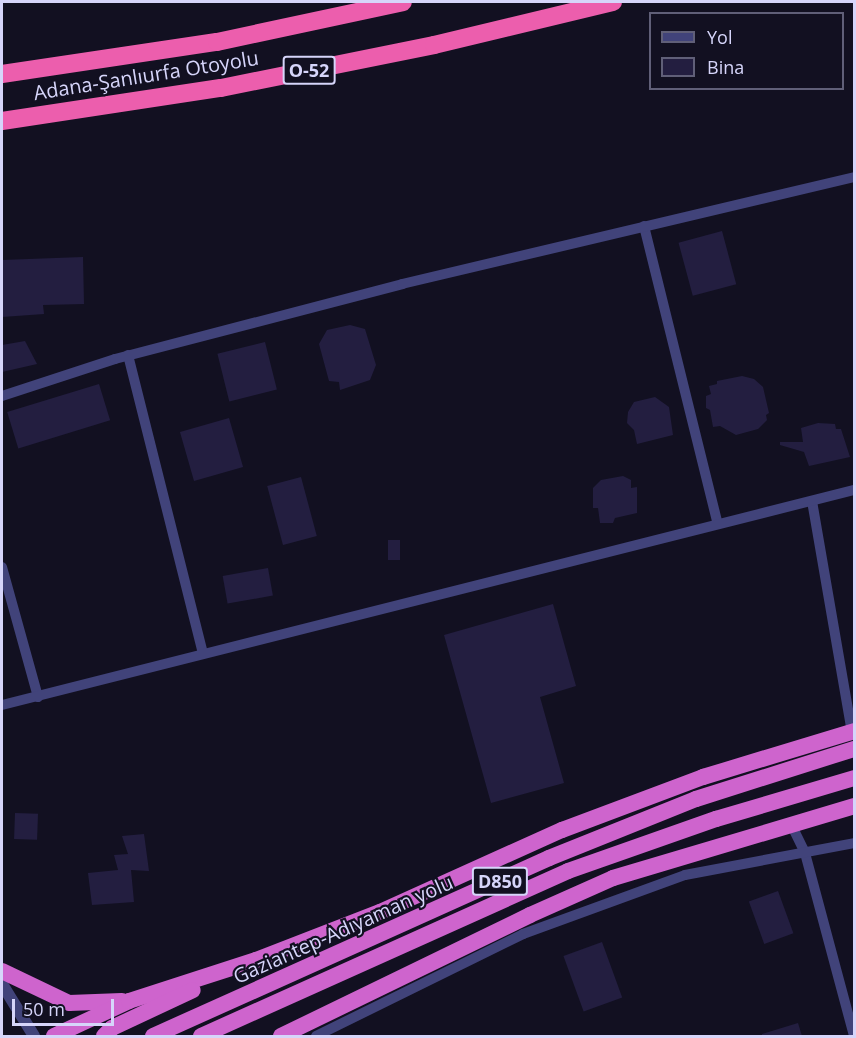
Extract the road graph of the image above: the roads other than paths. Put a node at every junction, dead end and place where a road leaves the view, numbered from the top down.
1 (404, 2) edge
2 (613, 2) edge
3 (2, 74) edge
4 (2, 121) edge
5 (855, 177) edge
6 (644, 226) junction
7 (128, 356) junction
8 (2, 396) edge
9 (855, 490) edge
10 (812, 501) junction
11 (718, 524) junction
12 (2, 567) edge
13 (203, 654) junction
14 (38, 697) junction
15 (2, 705) edge
16 (854, 737) edge
17 (855, 778) edge
18 (855, 806) edge
19 (791, 824) junction
20 (855, 843) edge
21 (805, 853) junction
22 (256, 960) junction
23 (2, 971) edge
24 (2, 984) edge
25 (129, 1001) junction
26 (283, 1035) edge
27 (34, 1036) edge
28 (54, 1036) edge
29 (104, 1036) edge
30 (153, 1036) edge
31 (201, 1036) edge
32 (316, 1036) edge
33 (854, 1036) edge

1 - 3 highway, Adana-Şanlıurfa Otoyolu / O-52
2 - 4 highway, Adana-Şanlıurfa Otoyolu / O-52
5 - 6 street
6 - 7 street
6 - 11 street
7 - 8 street
7 - 13 street
9 - 10 street
10 - 11 street
10 - 16 street
11 - 13 street
12 - 14 street
13 - 14 street
14 - 15 street
16 - 22 highway
16 - 30 highway, Gaziantep-Adıyaman yolu / D850
17 - 31 highway, Gaziantep-Adıyaman yolu / D850
18 - 19 highway
19 - 21 street
19 - 26 highway
20 - 21 street
21 - 32 street
21 - 33 street
22 - 25 highway
22 - 29 highway
23 - 25 highway
24 - 27 street
25 - 28 highway

